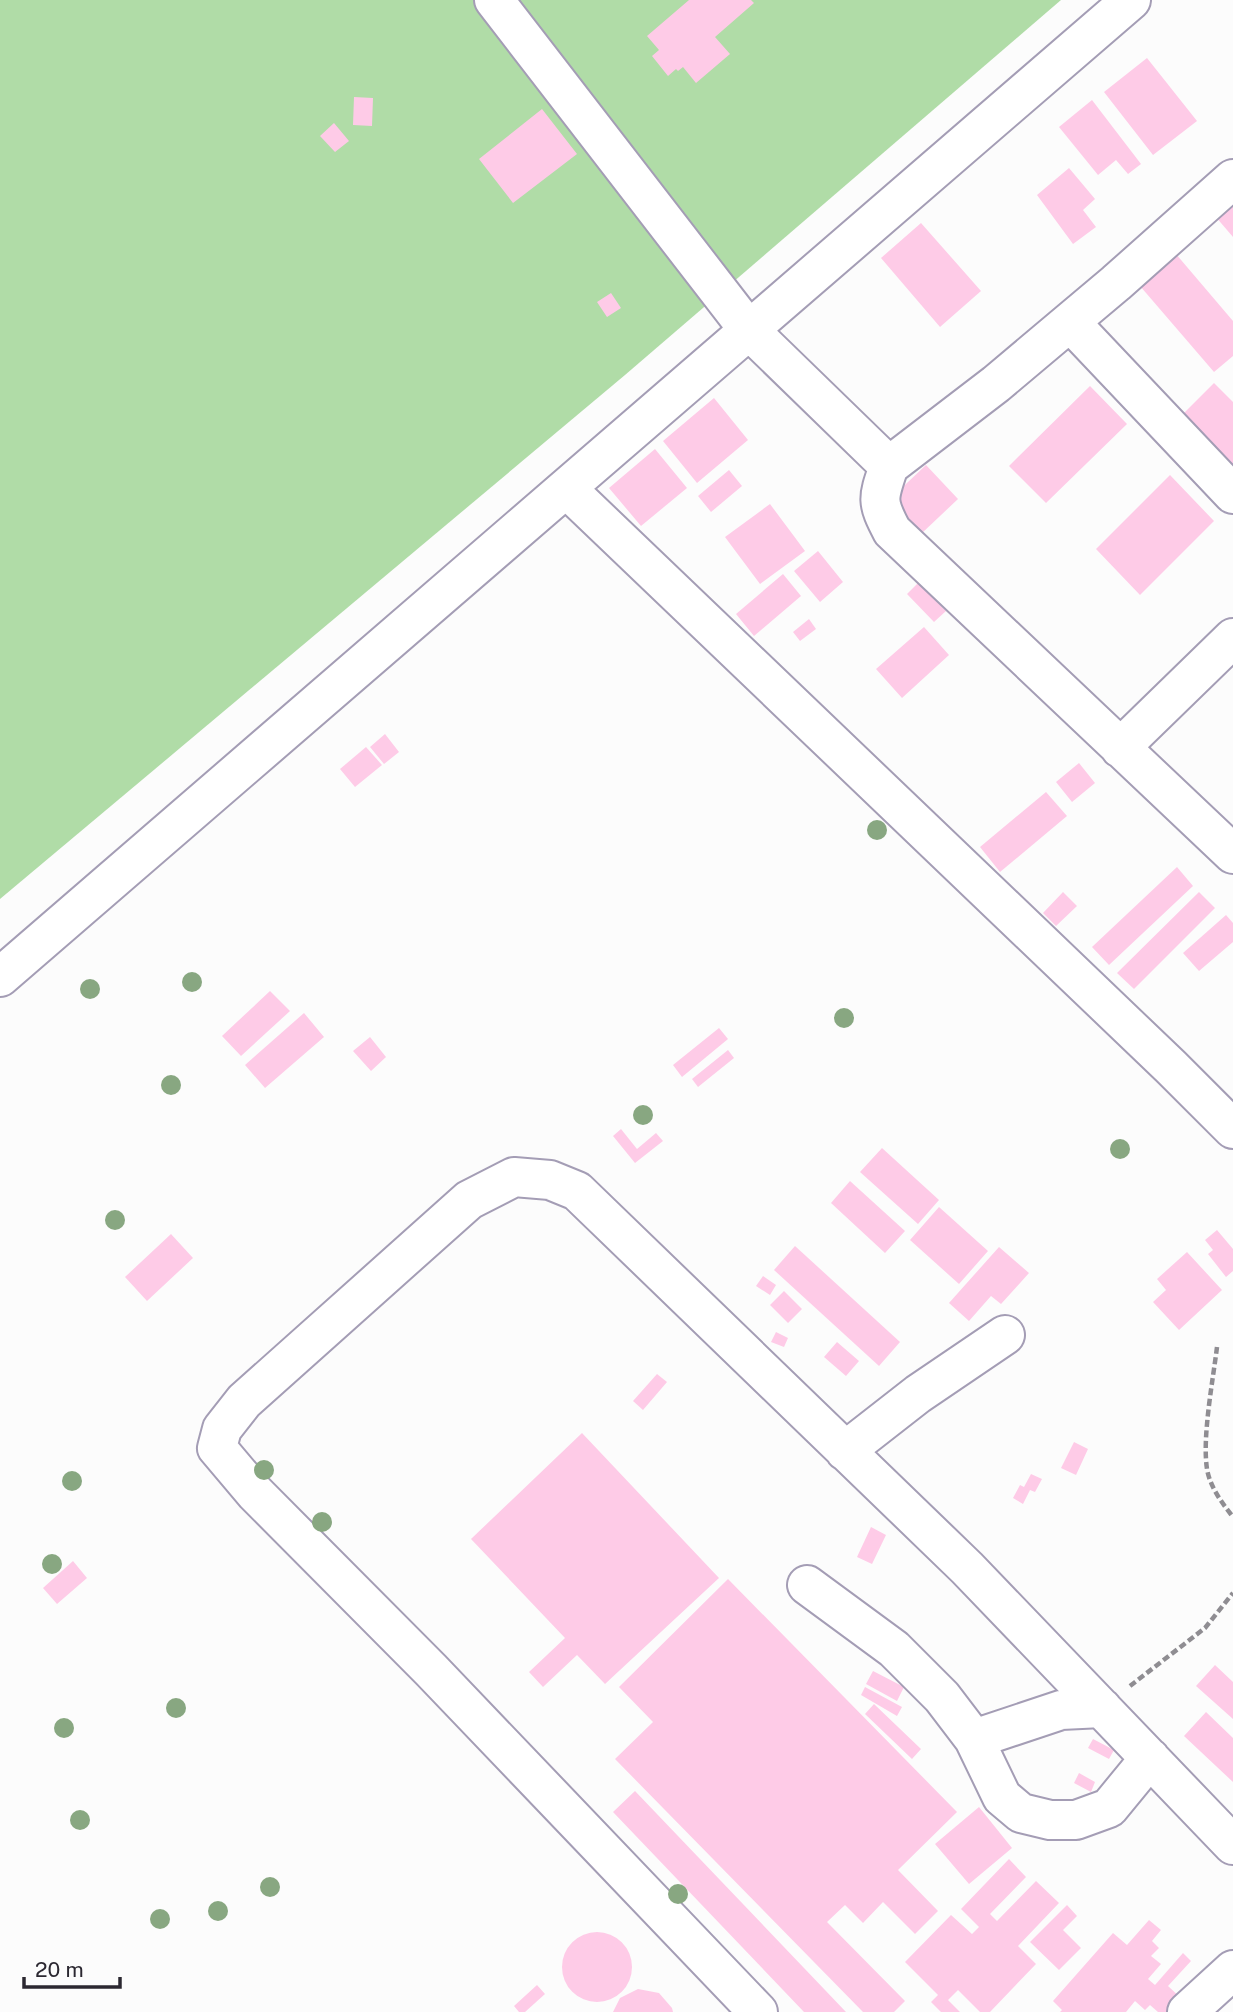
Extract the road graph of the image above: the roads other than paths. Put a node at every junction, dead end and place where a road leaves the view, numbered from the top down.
1 (494, 0) edge
2 (1131, 0) edge
3 (1233, 179) edge
4 (1070, 322) junction
5 (748, 329) junction
6 (889, 466) junction
7 (567, 489) junction
8 (1233, 494) edge
9 (1233, 638) edge
10 (1120, 748) junction
11 (1233, 854) edge
12 (0, 977) edge
13 (1233, 1129) edge
14 (1005, 1335) dead end
15 (845, 1451) junction
16 (807, 1585) dead end
17 (1102, 1708) junction
18 (974, 1739) junction
19 (1150, 1758) junction
20 (1233, 1845) edge
21 (1233, 1970) edge
22 (758, 2012) edge
23 (1187, 2012) edge

1 - 5 street
2 - 5 street
3 - 4 street
4 - 6 street
4 - 8 street
5 - 6 street
5 - 7 street
6 - 10 street
7 - 12 street
7 - 13 street
9 - 10 street
10 - 11 street
14 - 15 street
15 - 17 street
15 - 22 street
16 - 18 street
17 - 18 street
17 - 19 street
18 - 19 street
19 - 20 street
21 - 23 street

